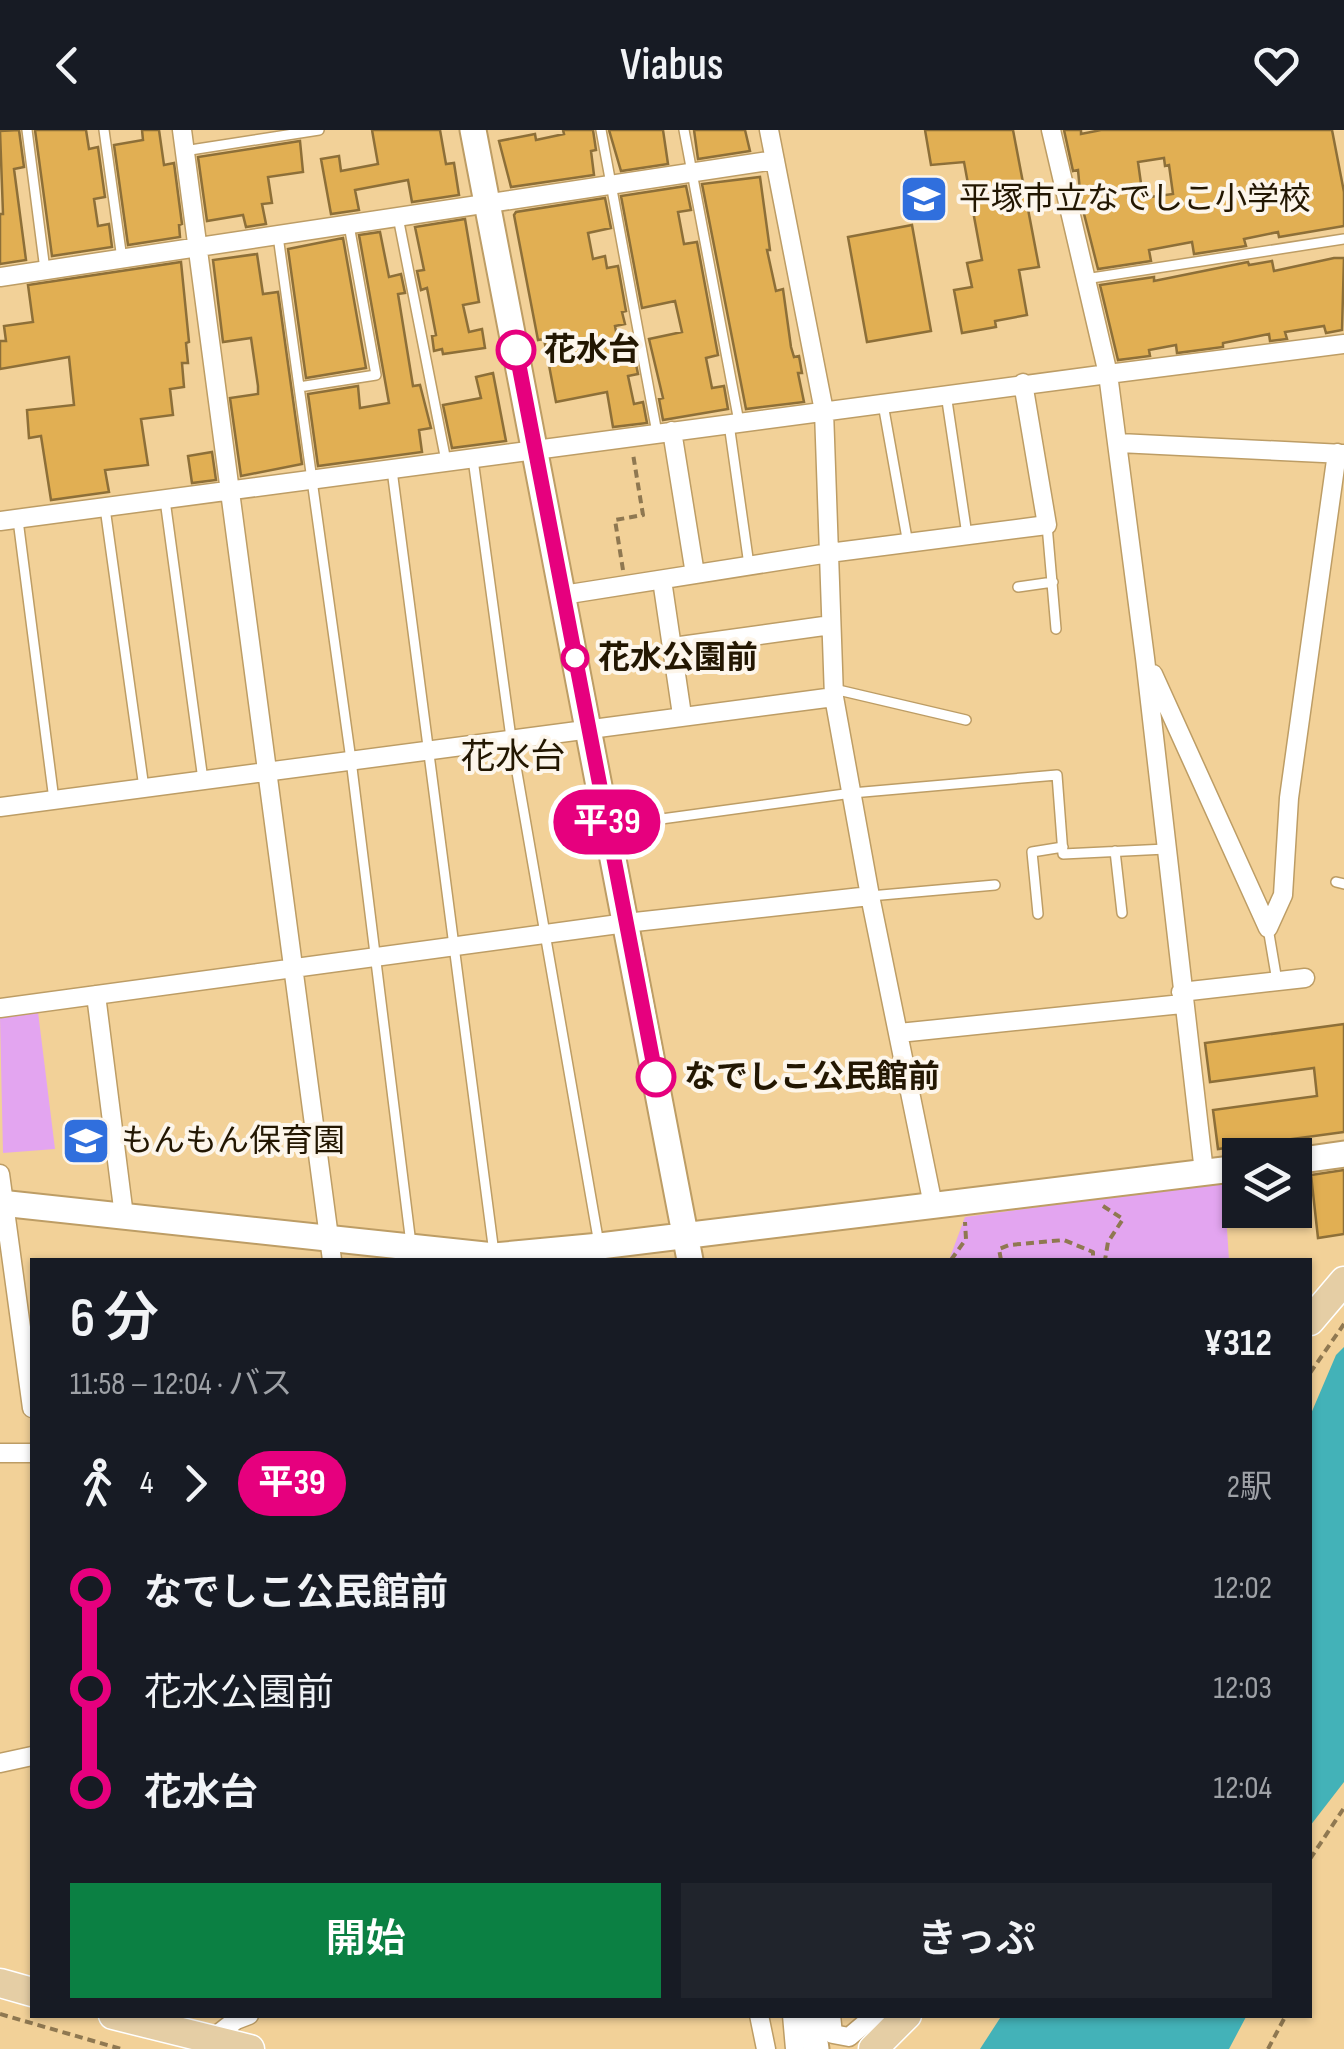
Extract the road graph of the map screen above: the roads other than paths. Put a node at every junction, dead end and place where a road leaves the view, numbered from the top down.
1 (27, 130) edge
2 (104, 130) edge
3 (182, 130) edge
4 (319, 130) edge
5 (473, 130) edge
6 (601, 130) edge
7 (684, 130) edge
8 (769, 130) edge
9 (1051, 130) edge
10 (184, 151) junction
11 (775, 160) junction
12 (692, 174) junction
13 (611, 186) junction
14 (487, 204) junction
15 (398, 217) junction
16 (348, 225) junction
17 (278, 236) junction
18 (1344, 239) edge
19 (198, 248) junction
20 (122, 259) junction
21 (45, 270) junction
22 (0, 277) edge
23 (1085, 278) junction
24 (1344, 344) edge
25 (1108, 374) junction
26 (1024, 383) junction
27 (299, 388) junction
28 (946, 394) junction
29 (882, 402) junction
30 (824, 411) junction
31 (734, 423) junction
32 (665, 432) junction
33 (1119, 444) junction
34 (536, 450) junction
35 (1340, 454) edge
36 (472, 458) junction
37 (446, 461) junction
38 (392, 469) junction
39 (311, 479) junction
40 (230, 491) junction
41 (165, 499) junction
42 (105, 507) junction
43 (9, 520) edge
44 (1047, 525) junction
45 (967, 535) junction
46 (908, 544) junction
47 (829, 553) junction
48 (750, 565) junction
49 (695, 574) junction
50 (662, 580) junction
51 (1053, 582) junction
52 (1018, 587) dead end
53 (563, 596) junction
54 (832, 625) junction
55 (1056, 628) dead end
56 (673, 648) junction
57 (1146, 658) junction
58 (834, 693) junction
59 (682, 715) junction
60 (966, 720) dead end
61 (589, 728) junction
62 (511, 738) junction
63 (430, 749) junction
64 (351, 760) junction
65 (266, 771) junction
66 (203, 780) junction
67 (144, 788) junction
68 (852, 793) junction
69 (54, 800) junction
70 (0, 807) edge
71 (608, 827) junction
72 (1063, 848) junction
73 (1166, 849) junction
74 (1115, 852) junction
75 (995, 885) dead end
76 (870, 896) junction
77 (1122, 913) dead end
78 (1038, 914) dead end
79 (626, 923) junction
80 (1268, 928) junction
81 (546, 934) junction
82 (455, 946) junction
83 (376, 957) junction
84 (294, 968) junction
85 (1305, 978) dead end
86 (1276, 981) junction
87 (96, 994) junction
88 (1182, 998) junction
89 (0, 1008) edge
90 (899, 1032) junction
91 (1344, 1154) edge
92 (1312, 1159) edge
93 (1222, 1170) edge
94 (1204, 1172) junction
95 (0, 1174) edge
96 (2, 1204) edge
97 (933, 1205) junction
98 (124, 1216) junction
99 (686, 1234) junction
100 (412, 1248) junction
101 (331, 1249) edge
102 (605, 1250) edge
103 (494, 1256) junction
104 (690, 1258) edge
105 (1344, 1281) edge
106 (1312, 1318) edge
107 (30, 1394) edge
108 (0, 1453) edge
109 (30, 1453) edge
110 (30, 1756) edge
111 (0, 1763) edge
112 (0, 1982) edge
113 (30, 1991) edge
114 (134, 2018) edge
115 (241, 2018) edge
116 (760, 2018) edge
117 (792, 2018) edge
118 (811, 2018) edge
119 (831, 2018) edge
120 (871, 2018) edge
121 (903, 2018) edge
122 (168, 2023) edge
123 (213, 2038) junction
124 (250, 2049) edge
125 (766, 2049) edge
126 (795, 2049) edge
127 (816, 2049) edge
128 (873, 2049) edge

1 - 21 lane
2 - 20 lane
3 - 10 street
4 - 10 lane
5 - 14 street
6 - 13 lane
7 - 12 lane
8 - 11 street
9 - 23 street
10 - 19 street
11 - 12 street
11 - 30 street
12 - 13 street
12 - 31 lane
13 - 14 street
13 - 32 lane
14 - 15 street
14 - 34 street
15 - 16 street
15 - 37 lane
16 - 17 street
16 - 27 lane
17 - 19 street
17 - 27 lane
18 - 23 lane
19 - 20 street
19 - 40 street
20 - 21 street
21 - 22 street
23 - 25 street
24 - 25 street
25 - 26 street
25 - 33 street
26 - 28 street
26 - 44 street
27 - 39 lane
28 - 29 street
28 - 45 lane
29 - 30 street
29 - 46 lane
30 - 31 street
30 - 47 street
31 - 32 street
31 - 48 lane
32 - 34 street
32 - 49 street
33 - 35 street
33 - 57 street
34 - 36 street
34 - 53 street
35 - 80 street
36 - 37 street
36 - 62 lane
37 - 38 street
38 - 39 street
38 - 63 lane
39 - 40 street
39 - 64 lane
40 - 41 street
40 - 65 street
41 - 42 street
41 - 66 lane
42 - 43 street
42 - 67 lane
43 - 69 lane
44 - 45 street
44 - 51 lane
45 - 46 street
46 - 47 street
47 - 48 street
47 - 54 street
48 - 49 street
49 - 50 street
50 - 53 street
50 - 56 street
51 - 52 lane
51 - 55 lane
53 - 61 street
54 - 56 street
54 - 58 street
56 - 59 street
57 - 73 street
57 - 80 street
58 - 59 street
58 - 60 lane
58 - 68 street
59 - 61 street
61 - 62 street
61 - 71 street
62 - 63 street
62 - 81 lane
63 - 64 street
63 - 82 lane
64 - 65 street
64 - 83 lane
65 - 66 street
65 - 84 street
66 - 67 street
67 - 69 street
68 - 71 lane
68 - 72 lane
68 - 76 street
69 - 70 street
71 - 79 street
72 - 74 lane
72 - 78 lane
73 - 74 lane
73 - 88 street
74 - 77 lane
75 - 76 lane
76 - 79 street
76 - 90 street
79 - 81 street
79 - 99 street
80 - 86 lane
81 - 82 street
81 - 102 lane
82 - 83 street
82 - 103 lane
83 - 84 street
83 - 100 lane
84 - 87 street
84 - 101 street
85 - 86 street
86 - 88 street
87 - 89 street
87 - 98 street
88 - 90 street
88 - 94 street
90 - 97 street
91 - 92 street
93 - 94 street
94 - 97 street
95 - 96 street
96 - 98 street
96 - 107 street
97 - 99 street
98 - 101 street
99 - 102 street
99 - 104 street
100 - 101 street
100 - 103 street
102 - 103 street
105 - 106 main road
108 - 109 street
110 - 111 street
112 - 113 main road
114 - 122 main road
115 - 123 street
116 - 125 street
117 - 126 street
118 - 127 street
119 - 120 street
121 - 128 main road
122 - 123 main road
123 - 124 main road

